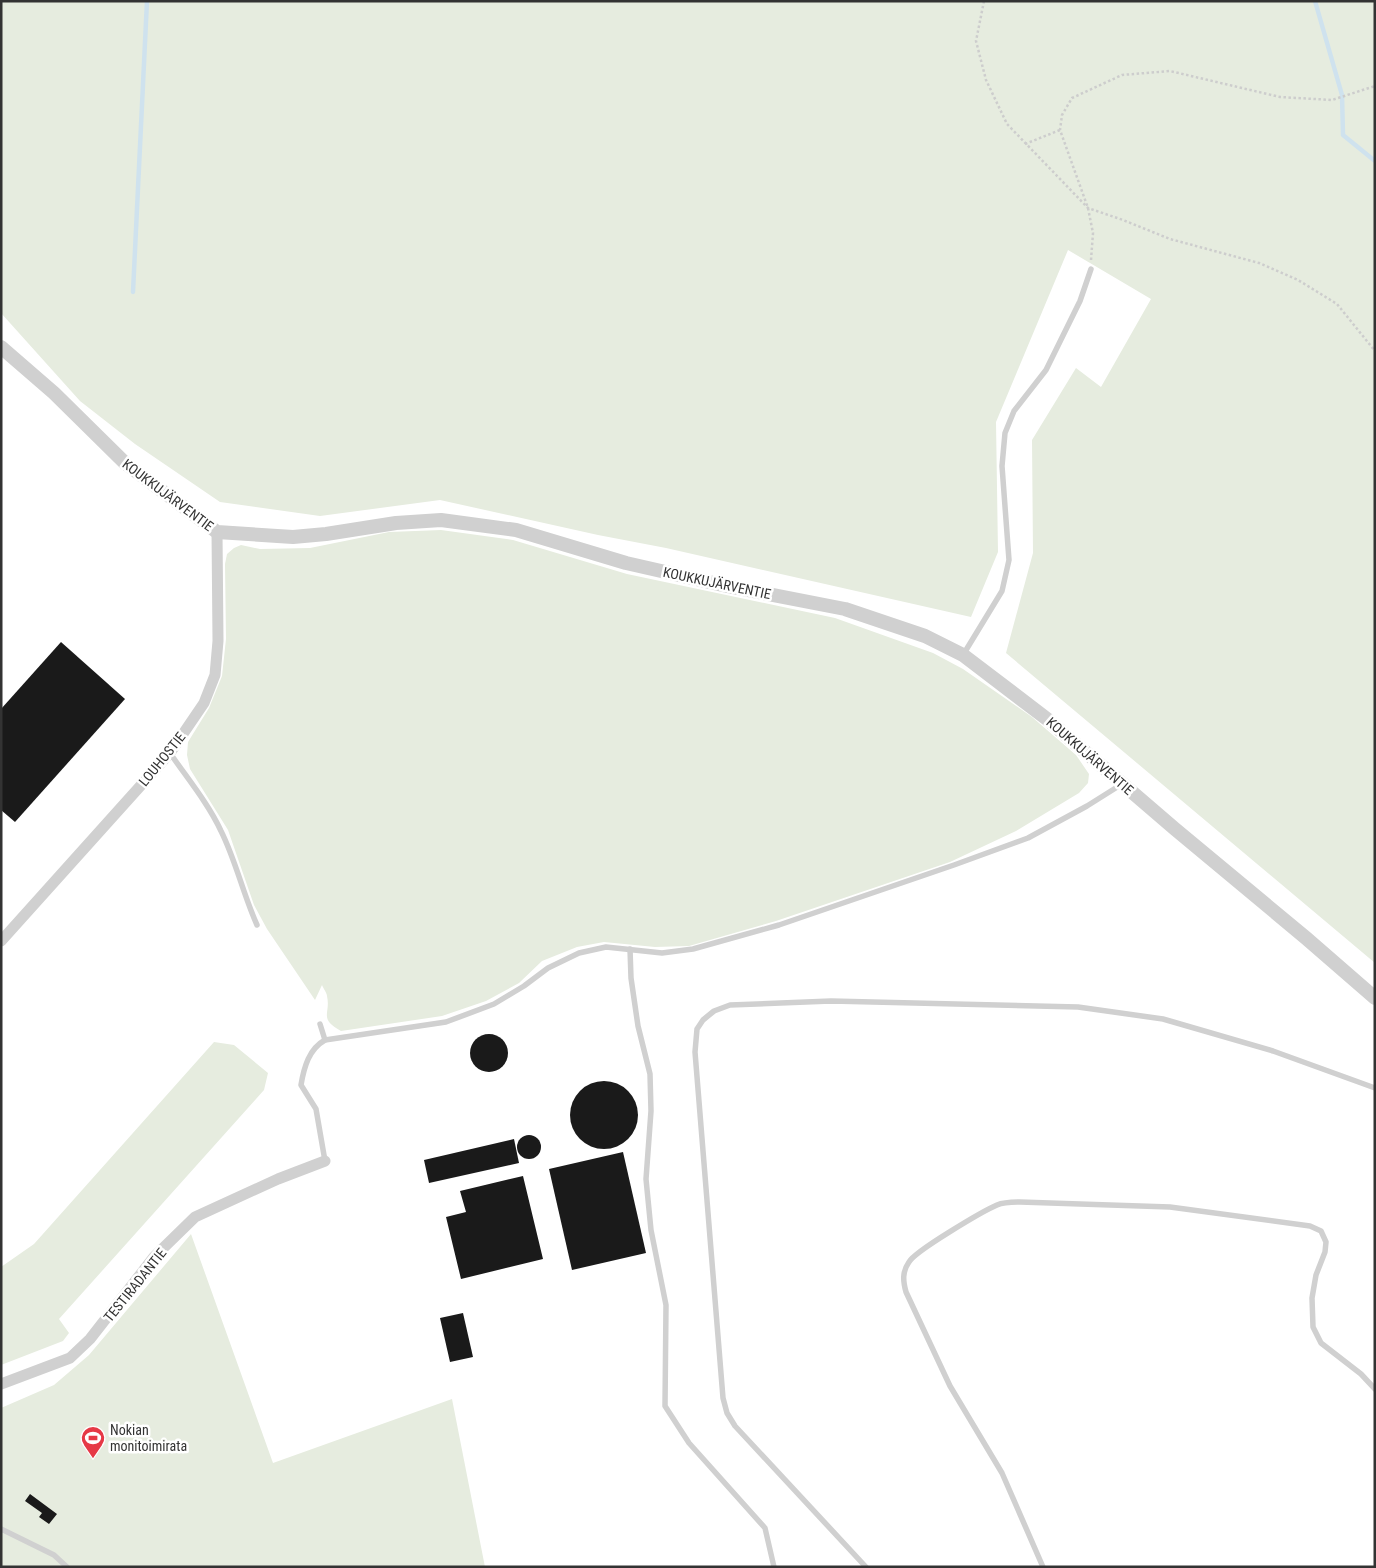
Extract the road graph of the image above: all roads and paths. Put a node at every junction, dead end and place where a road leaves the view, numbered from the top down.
1 (984, 1) edge
2 (1375, 86) edge
3 (1060, 130) junction
4 (1025, 144) junction
5 (1088, 208) junction
6 (1090, 269) joint
7 (1, 347) edge
8 (1375, 351) edge
9 (217, 532) junction
10 (963, 655) junction
11 (170, 754) junction
12 (1122, 784) junction
13 (257, 925) dead end
14 (1, 941) edge
15 (630, 949) junction
16 (1375, 998) edge
17 (320, 1024) dead end
18 (325, 1040) junction
19 (1375, 1088) edge
20 (325, 1161) joint
21 (1, 1384) edge
22 (1375, 1389) edge
23 (1, 1529) edge
24 (67, 1567) edge
25 (774, 1567) edge
26 (866, 1567) edge
27 (1043, 1567) edge

1 - 4 path
2 - 3 path
3 - 4 path
3 - 5 path
4 - 5 path
5 - 6 path
5 - 8 path
6 - 10 lane
7 - 9 street, KOUKKUJÄRVENTIE
9 - 10 street, KOUKKUJÄRVENTIE
9 - 11 street, LOUHOSTIE
10 - 12 street, KOUKKUJÄRVENTIE
11 - 13 lane
11 - 14 street, LOUHOSTIE
12 - 15 lane
12 - 16 street, KOUKKUJÄRVENTIE
15 - 18 lane
15 - 25 lane
17 - 18 lane
18 - 20 lane
19 - 26 lane
20 - 21 street, TESTIRADANTIE
22 - 27 lane
23 - 24 lane

